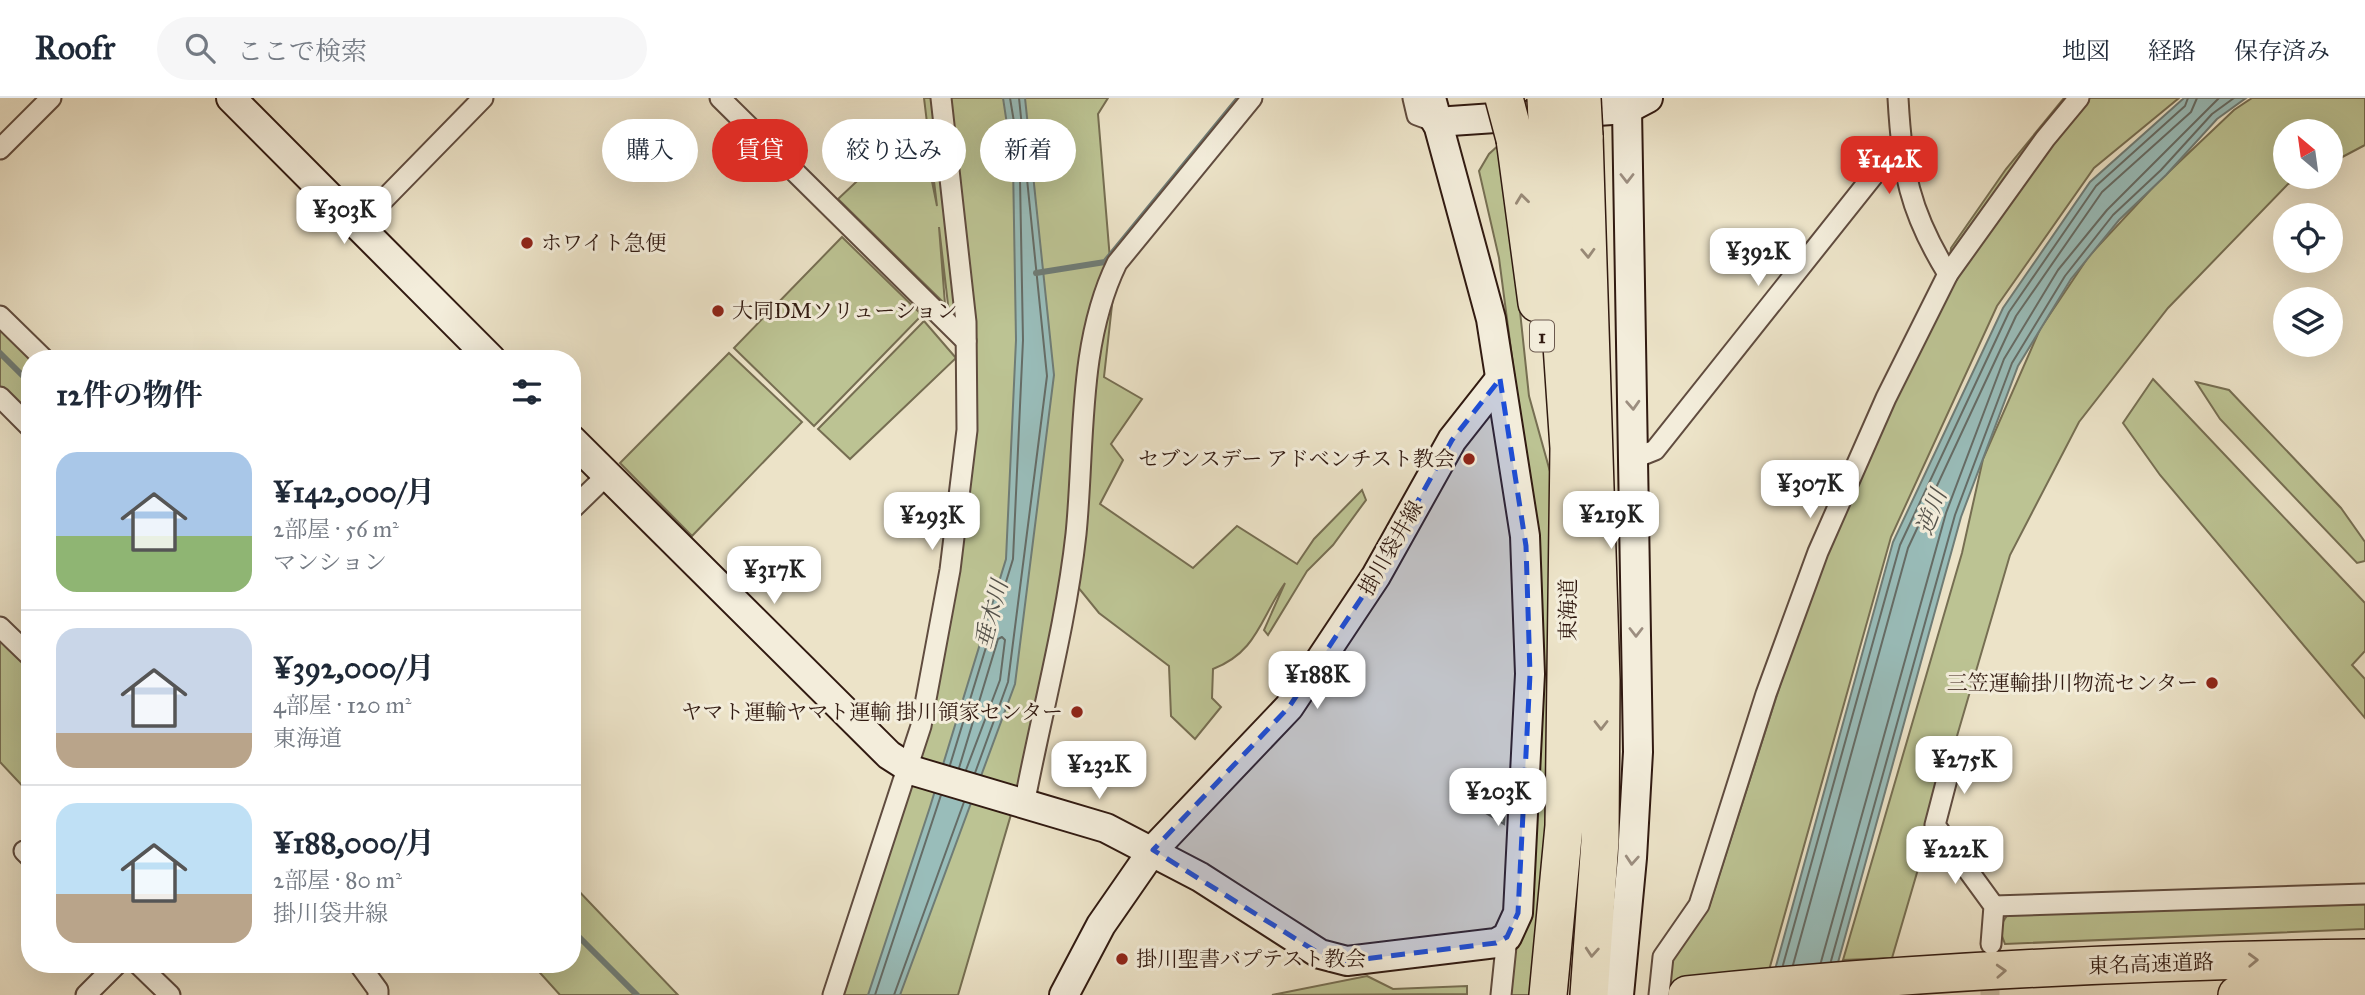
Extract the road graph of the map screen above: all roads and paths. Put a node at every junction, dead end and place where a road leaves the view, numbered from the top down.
1 (51, 98) edge
2 (231, 98) edge
3 (483, 98) edge
4 (720, 98) edge
5 (941, 98) edge
6 (1252, 98) edge
7 (1413, 98) edge
8 (1504, 98) edge
9 (1546, 98) edge
10 (1582, 98) edge
11 (1898, 98) edge
12 (2079, 98) edge
13 (1634, 102) edge
14 (1434, 110) edge
15 (1532, 139) junction
16 (1900, 142) junction
17 (0, 149) edge
18 (358, 226) junction
19 (1948, 274) junction
20 (0, 316) edge
21 (966, 341) junction
22 (35, 350) edge
23 (482, 350) edge
24 (1500, 379) junction
25 (0, 397) edge
26 (21, 418) edge
27 (581, 449) edge
28 (1635, 458) junction
29 (607, 475) junction
30 (581, 500) edge
31 (0, 626) edge
32 (21, 647) edge
33 (1954, 756) dead end
34 (911, 769) junction
35 (1017, 803) junction
36 (1153, 850) junction
37 (2365, 894) edge
38 (1994, 906) junction
39 (1507, 937) junction
40 (1991, 944) tunnel mouth
41 (2365, 958) edge
42 (108, 973) edge
43 (147, 973) edge
44 (366, 973) edge
45 (2365, 993) edge
46 (86, 995) edge
47 (170, 995) edge
48 (378, 995) edge
49 (833, 995) edge
50 (1064, 995) edge
51 (1501, 995) edge
52 (1548, 995) edge
53 (1588, 995) edge
54 (1619, 995) edge
55 (1660, 995) edge
56 (1687, 995) edge
57 (2237, 995) edge

1 - 17 street
2 - 18 street
3 - 18 street
4 - 21 street
5 - 21 street
6 - 35 street
7 - 14 street
8 - 15 highway, 1, bridge
9 - 15 highway, 東海道 / 1, bridge
10 -> 53 highway, 東海道, bridge
11 - 16 street
12 - 19 street
13 - 14 street
13 -> 28 street
14 - 24 street
52 -> 15 highway, 東海道 / 1
16 - 19 street
16 - 28 street
18 - 23 street
19 - 55 street
20 - 22 street
21 - 34 street
24 - 36 street, 掛川袋井線
24 - 39 street
25 - 26 street
27 - 29 street
28 -> 54 street
29 - 30 street
29 - 34 street
31 - 32 street
33 - 38 street
34 - 35 street
34 - 49 street
35 - 36 street
36 - 39 street
36 - 50 street, 掛川袋井線
37 - 38 street
38 - 40 street
39 - 51 street
56 -> 41 highway, 東名高速道路
42 - 46 street
43 - 47 street
44 - 48 street
45 - 57 highway, 東名高速道路

